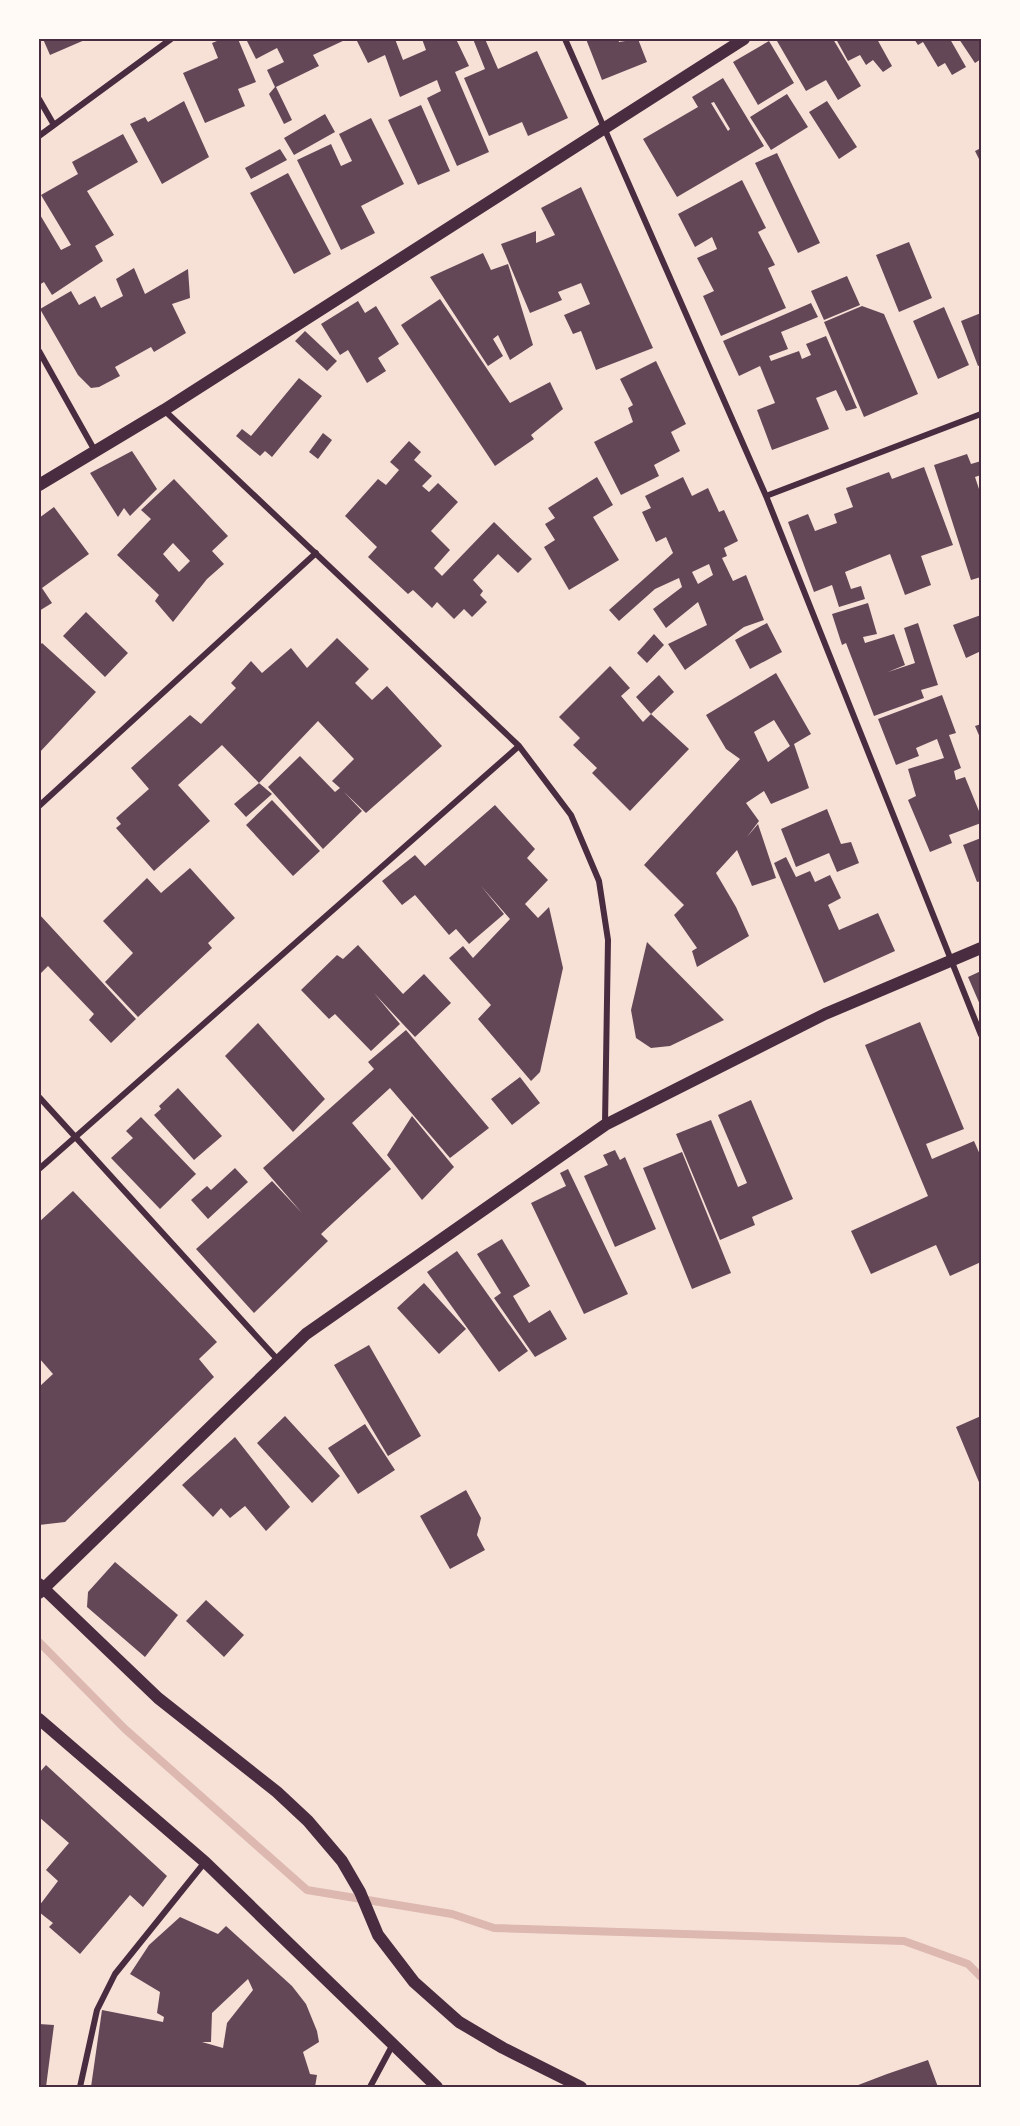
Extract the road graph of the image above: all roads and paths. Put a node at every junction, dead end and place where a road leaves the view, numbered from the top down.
1 (171, 39) edge
2 (566, 39) edge
3 (744, 39) edge
4 (39, 99) edge
5 (54, 125) junction
6 (603, 129) junction
7 (39, 136) edge
8 (39, 351) edge
9 (164, 410) junction
10 (981, 414) edge
11 (95, 451) junction
12 (39, 485) edge
13 (766, 496) junction
14 (316, 553) junction
15 (519, 746) junction
16 (39, 806) edge
17 (981, 948) edge
18 (951, 960) junction
19 (981, 1035) edge
20 (39, 1097) edge
21 (605, 1125) junction
22 (75, 1136) junction
23 (39, 1169) edge
24 (279, 1361) junction
25 (41, 1589) edge
26 (39, 1719) edge
27 (205, 1862) junction
28 (392, 2046) junction
29 (80, 2087) edge
30 (370, 2087) edge
31 (437, 2087) edge
32 (581, 2087) edge

1 - 5 street
2 - 6 street
3 - 6 main road
4 - 5 street
5 - 7 street
6 - 9 main road
6 - 13 street
8 - 11 street
9 - 11 main road
9 - 14 street
10 - 13 street
11 - 12 main road
13 - 18 street
14 - 15 street
14 - 16 street
15 - 21 street
15 - 22 street
17 - 18 main road
18 - 19 street
18 - 21 main road
20 - 22 street
21 - 24 main road
22 - 23 street
22 - 24 street
24 - 25 main road
25 - 32 main road
26 - 27 main road
27 - 28 main road
27 - 29 street
28 - 30 street
28 - 31 main road

